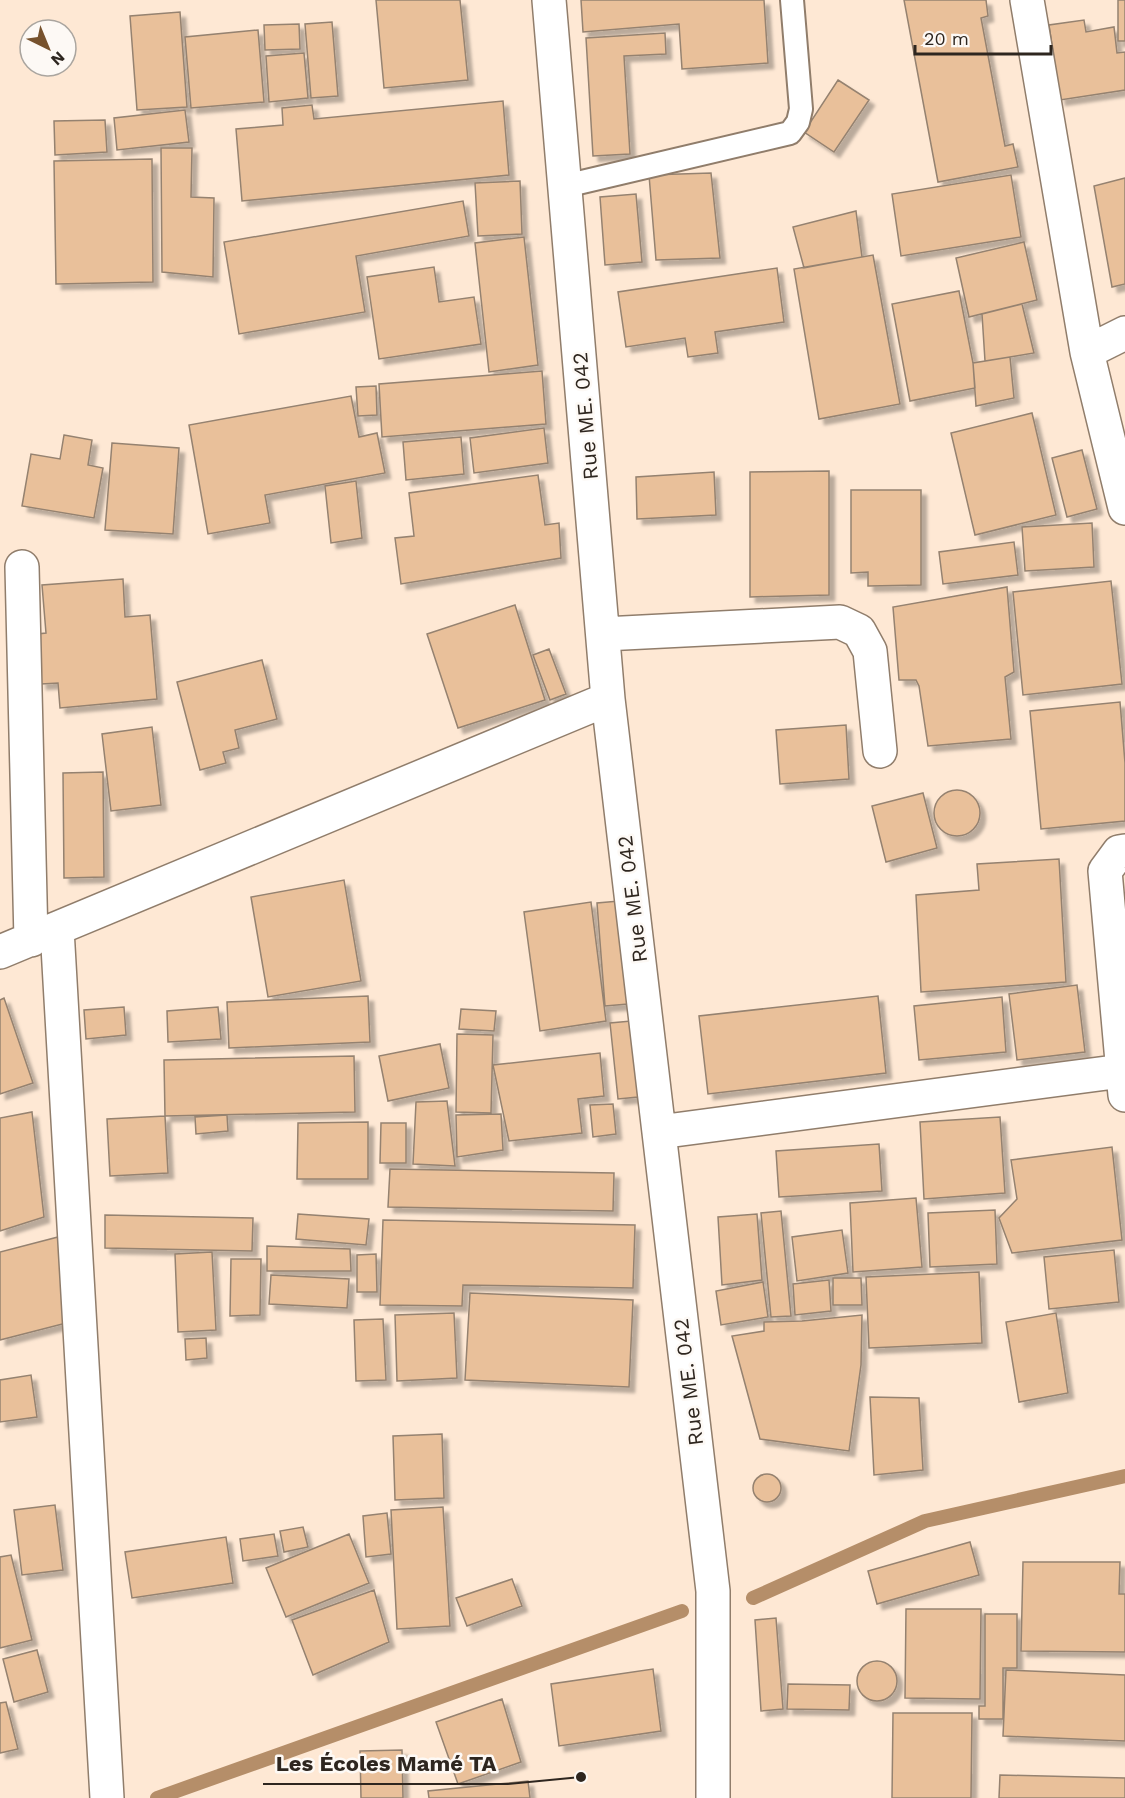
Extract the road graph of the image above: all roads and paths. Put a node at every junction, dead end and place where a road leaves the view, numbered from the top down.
1 (549, 0) edge
2 (792, 0) edge
3 (1027, 0) edge
4 (565, 186) junction
5 (1125, 333) edge
6 (1087, 352) junction
7 (1125, 508) edge
8 (22, 567) dead end
9 (604, 633) junction
10 (608, 699) junction
11 (880, 751) dead end
12 (1125, 851) edge
13 (44, 935) junction
14 (0, 952) edge
15 (1124, 1083) edge
16 (659, 1132) junction
17 (107, 1798) edge
18 (712, 1798) edge

1 - 4 street, Rue ME. 042
2 - 4 lane
3 - 6 street
4 - 9 street, Rue ME. 042
5 - 6 street
6 - 7 street
8 - 13 street
9 - 10 street, Rue ME. 042
9 - 11 street
10 - 13 street
10 - 16 street, Rue ME. 042
12 - 15 street
13 - 14 street
13 - 17 street
15 - 16 street
16 - 18 street, Rue ME. 042

